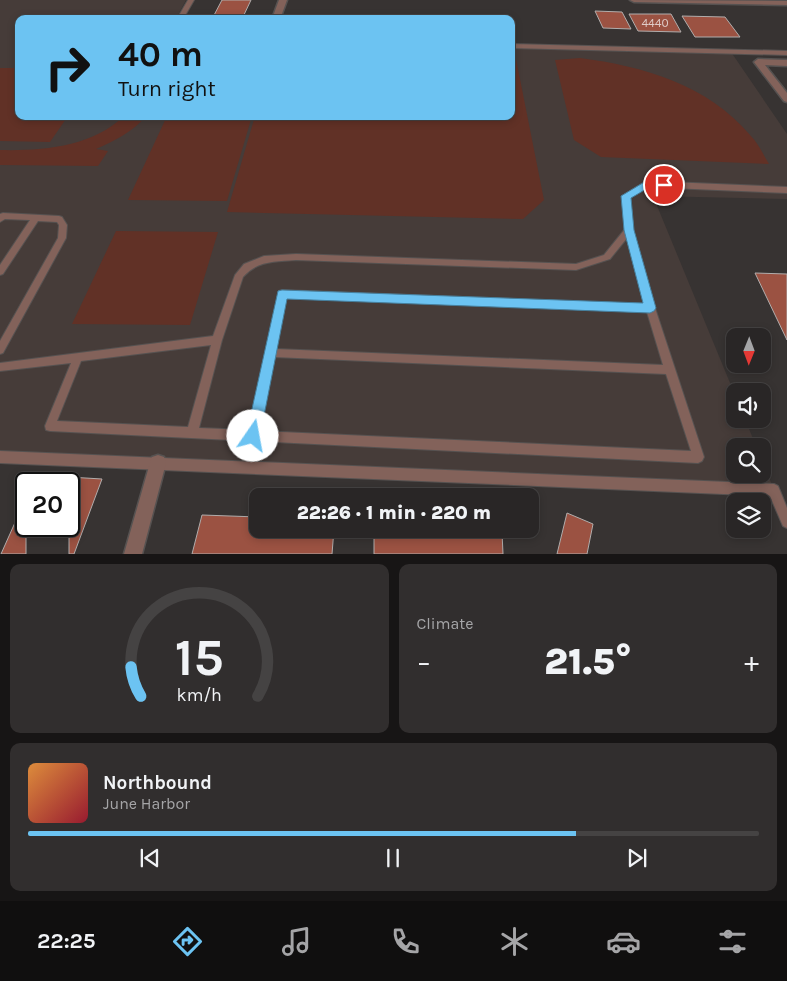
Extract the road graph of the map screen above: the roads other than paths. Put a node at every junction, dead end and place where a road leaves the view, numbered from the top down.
1 (191, 0) edge
2 (282, 0) edge
3 (634, 0) edge
4 (774, 2) edge
5 (787, 3) edge
6 (182, 15) edge
7 (277, 15) edge
8 (515, 46) edge
9 (787, 54) edge
10 (787, 63) edge
11 (787, 99) edge
12 (787, 190) edge
13 (1, 217) edge
14 (36, 218) junction
15 (629, 230) junction
16 (0, 272) edge
17 (650, 308) junction
18 (217, 340) junction
19 (0, 350) edge
20 (270, 353) junction
21 (78, 358) junction
22 (0, 367) edge
23 (670, 370) junction
24 (192, 433) junction
25 (253, 436) junction
26 (0, 456) edge
27 (158, 463) junction
28 (787, 522) edge
29 (133, 554) edge

1 - 6 lane
2 - 7 street
3 - 4 street
4 - 5 street
8 - 9 lane
10 - 11 street
12 - 15 lane
13 - 14 lane
14 - 16 lane
14 - 19 lane
15 - 17 lane
15 - 18 lane
17 - 20 lane
17 - 23 lane
18 - 21 lane
18 - 24 lane
20 - 23 lane
20 - 25 lane
21 - 22 lane
21 - 24 lane
23 - 25 lane
24 - 25 lane
26 - 27 lane
27 - 28 lane
27 - 29 street

